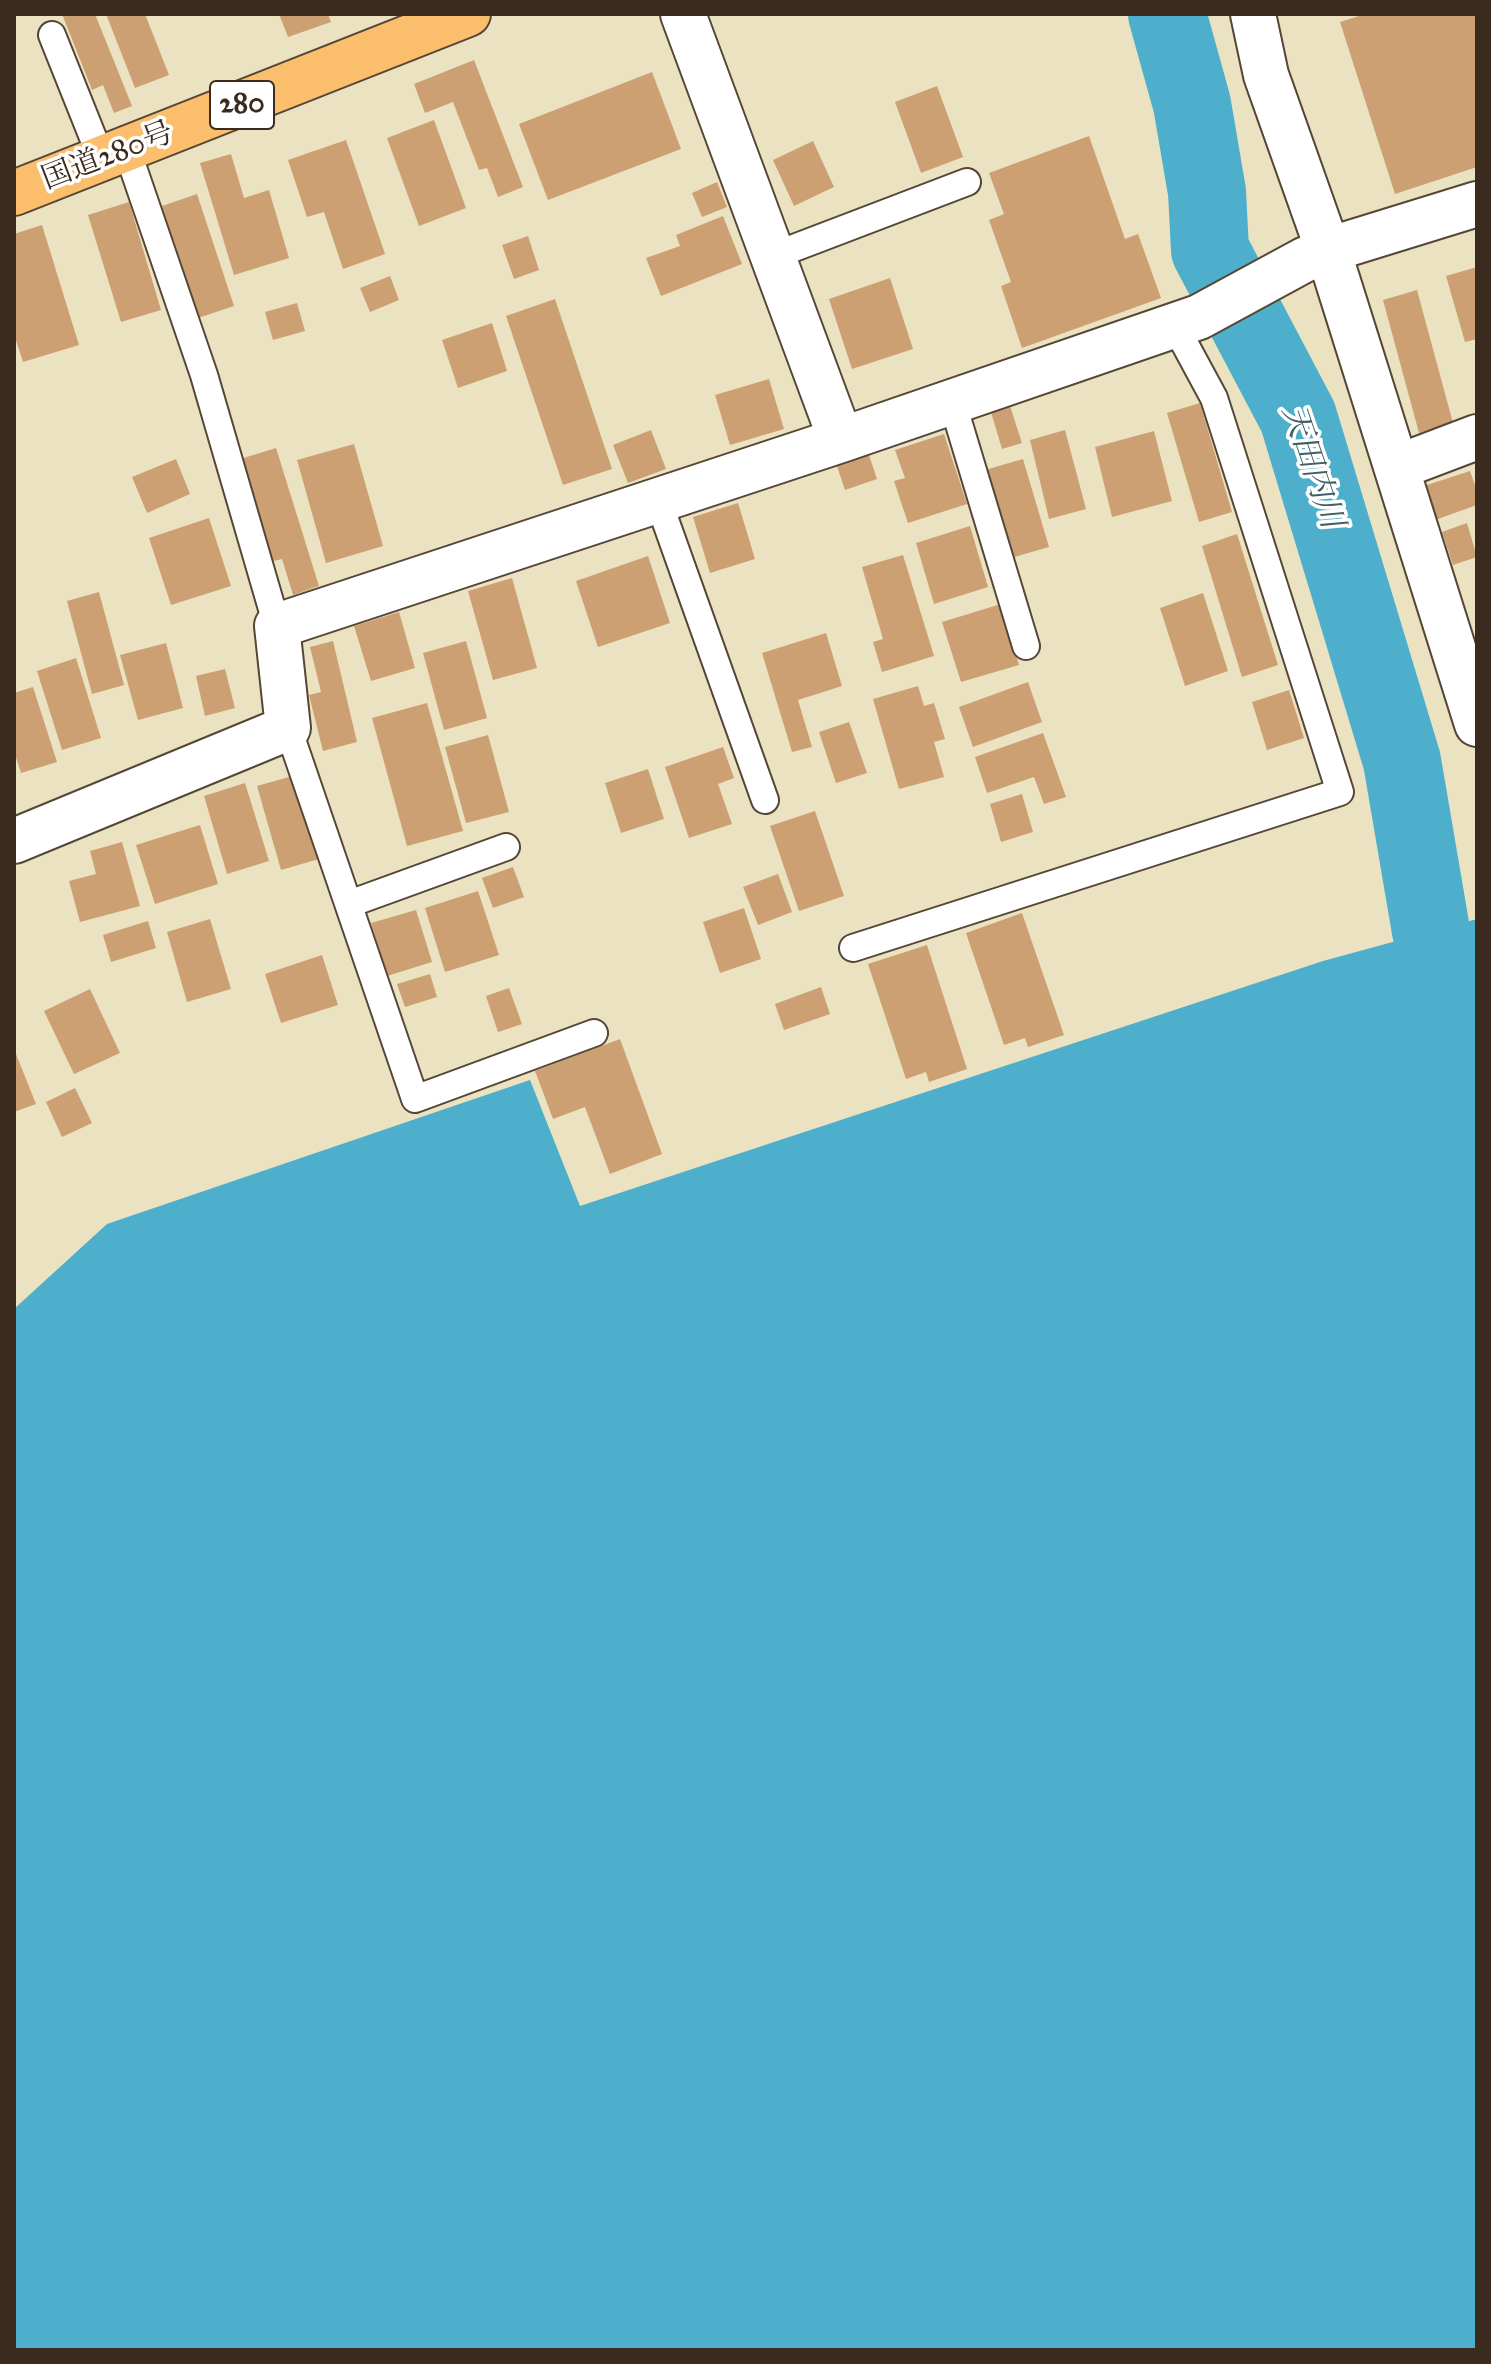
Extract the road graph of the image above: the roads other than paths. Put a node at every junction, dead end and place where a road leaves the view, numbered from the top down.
1 (468, 14) edge
2 (683, 14) edge
3 (1253, 14) edge
4 (52, 35) dead end
5 (115, 155) junction
6 (967, 182) dead end
7 (14, 193) edge
8 (1477, 204) edge
9 (1316, 255) junction
10 (773, 256) junction
11 (1186, 320) junction
12 (952, 401) junction
13 (1477, 437) edge
14 (841, 440) junction
15 (1398, 467) junction
16 (658, 500) junction
17 (277, 626) junction
18 (1026, 646) dead end
19 (1477, 724) edge
20 (288, 728) junction
21 (765, 800) dead end
22 (14, 841) edge
23 (506, 847) dead end
24 (349, 904) junction
25 (853, 948) dead end
26 (594, 1033) dead end

1 - 5 highway, 国道280号 / 280
2 - 10 street
3 - 9 street
4 - 5 lane
5 - 7 highway, 国道280号 / 280
5 - 17 lane
6 - 10 lane
8 - 9 street
9 - 11 street
9 - 15 street
10 - 14 street
11 - 12 street
11 - 25 lane
12 - 14 street
12 - 18 lane
13 - 15 street
14 - 16 street
15 - 19 street
16 - 17 street
16 - 21 lane
17 - 20 street
20 - 22 street
20 - 24 lane
23 - 24 lane
24 - 26 lane

